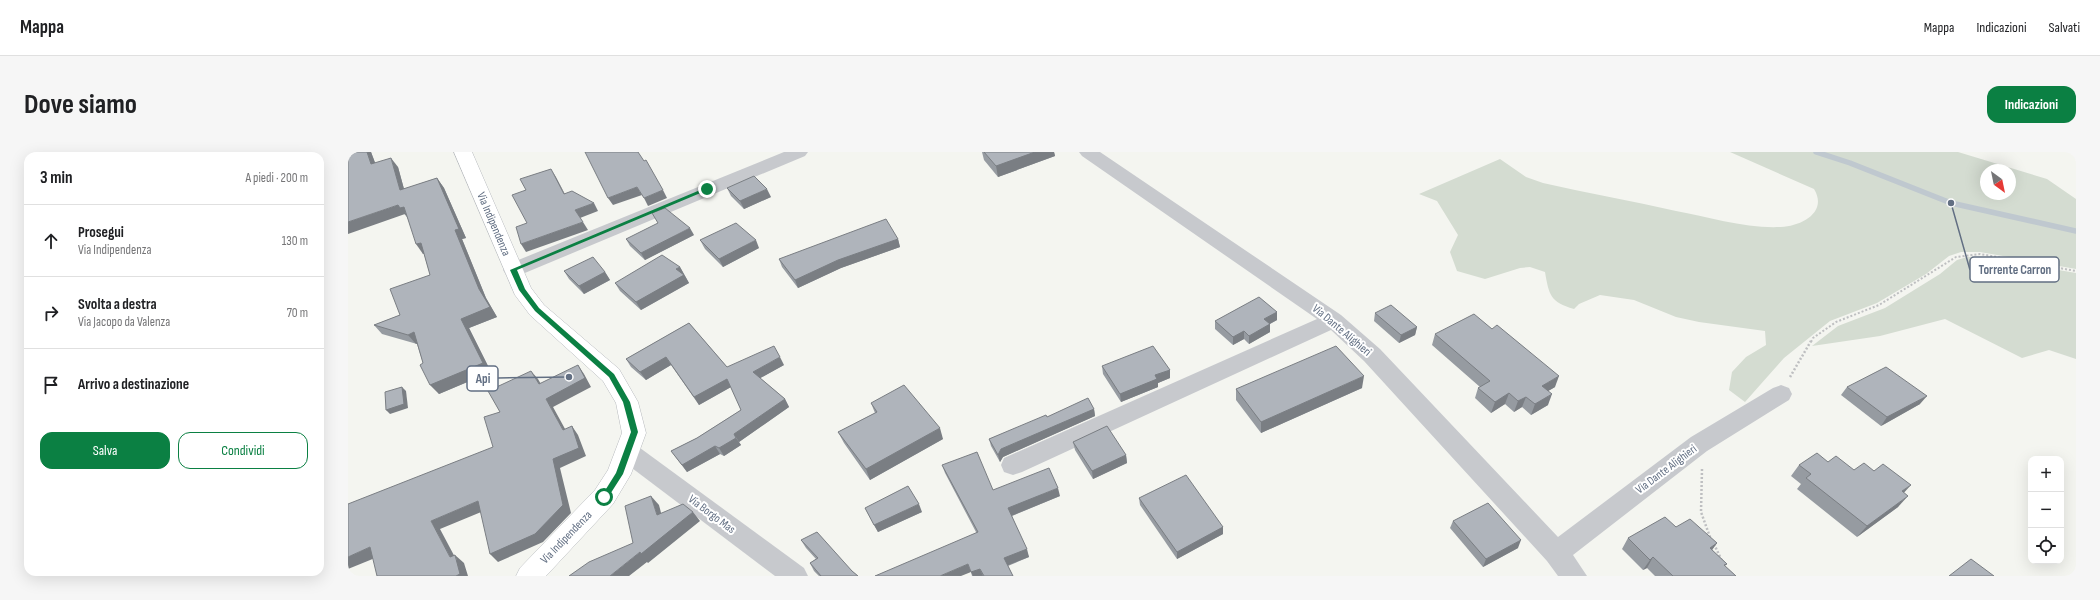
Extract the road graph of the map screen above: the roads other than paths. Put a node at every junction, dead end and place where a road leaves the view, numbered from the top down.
1 (463, 152) edge
2 (799, 152) edge
3 (1088, 152) edge
4 (513, 270) junction
5 (1334, 320) junction
6 (1781, 394) road end
7 (628, 452) junction
8 (1013, 465) dead end
9 (1567, 567) edge
10 (529, 576) edge
11 (795, 576) edge

1 - 4 main road, Via Indipendenza
2 - 4 street
3 - 5 street, Via Dante Alighieri
4 - 7 main road, Via Indipendenza
5 - 8 street
5 - 9 street, Via Dante Alighieri
6 - 9 street, Via Dante Alighieri
7 - 10 main road, Via Indipendenza
7 - 11 street, Via Borgo Mas

